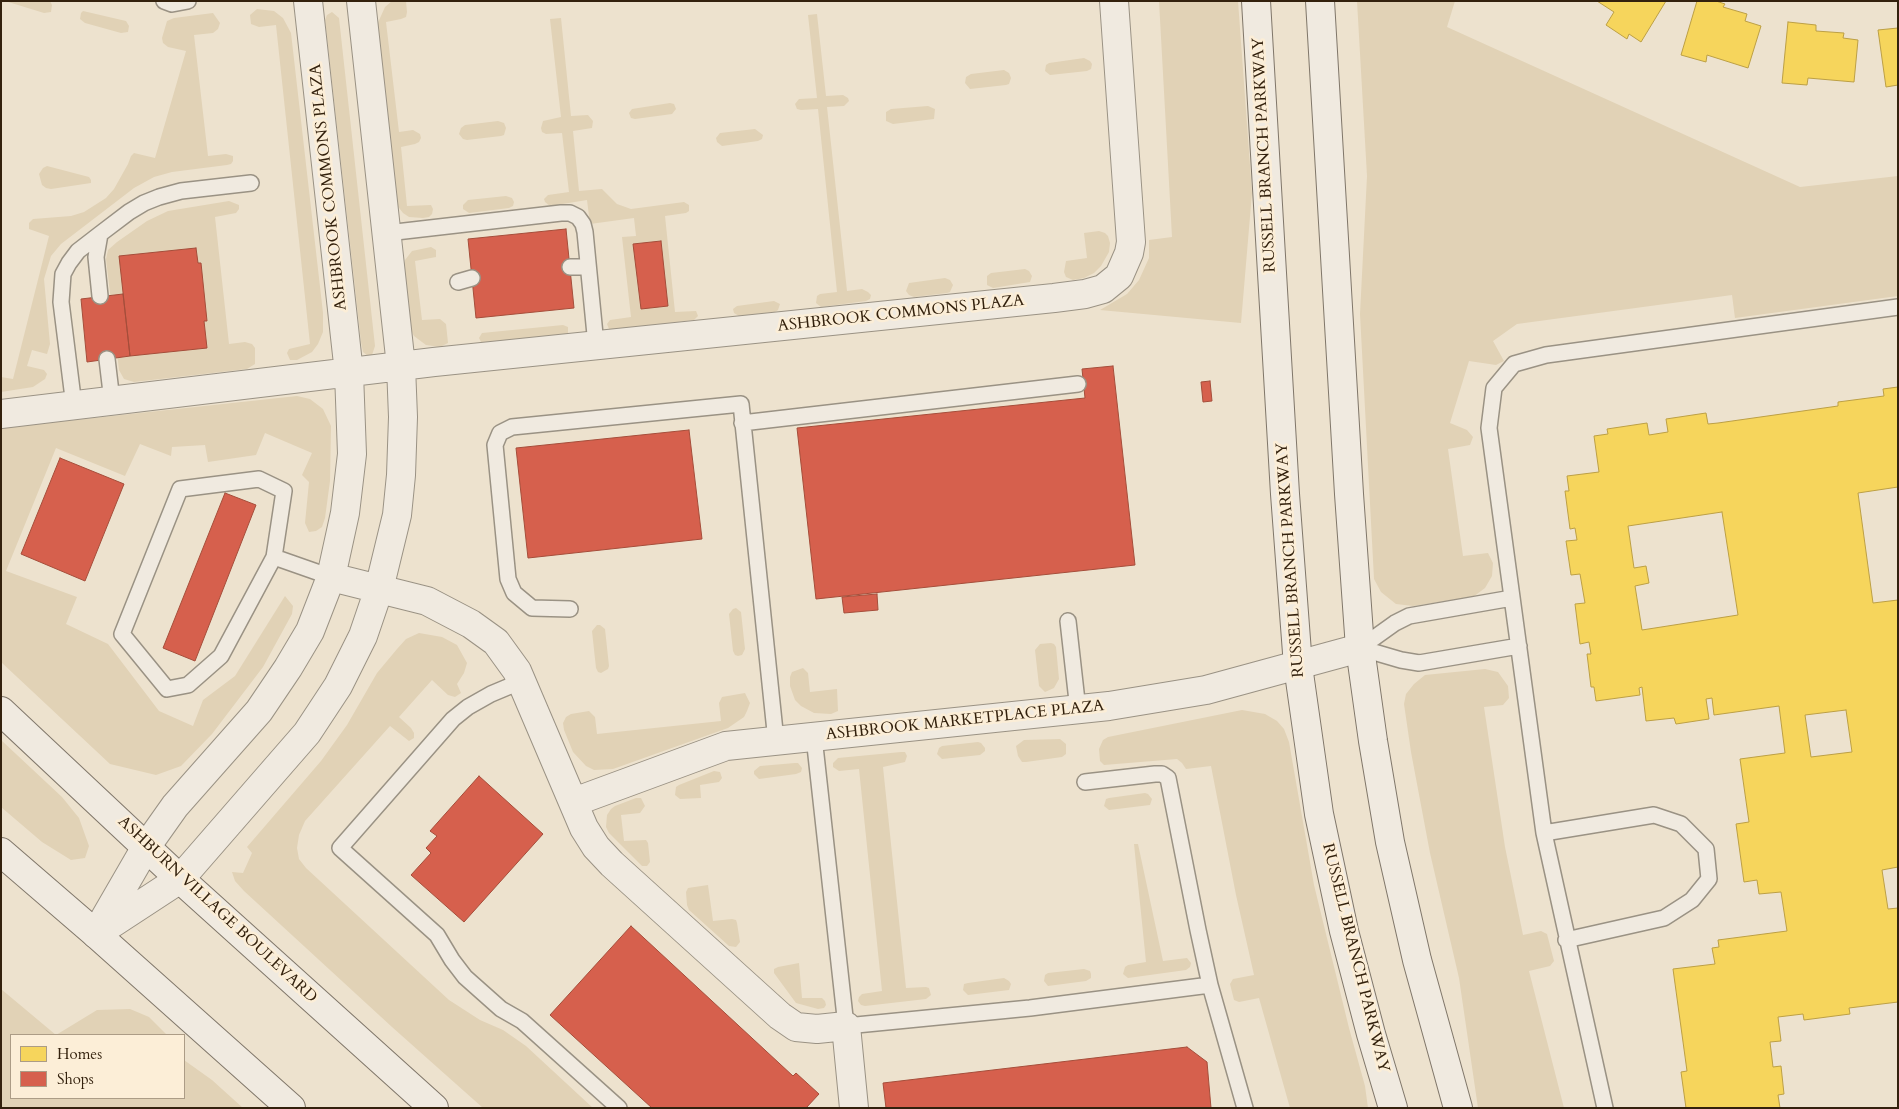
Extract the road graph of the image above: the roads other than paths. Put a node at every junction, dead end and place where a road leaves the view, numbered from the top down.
1 (164, 1) edge
2 (188, 1) edge
3 (308, 1) edge
4 (361, 1) edge
5 (1114, 1) edge
6 (1256, 1) edge
7 (1320, 1) edge
8 (251, 183) dead end
9 (100, 234) junction
10 (387, 234) junction
11 (570, 267) dead end
12 (588, 267) junction
13 (100, 296) dead end
14 (1898, 307) edge
15 (596, 346) junction
16 (107, 359) dead end
17 (401, 366) junction
18 (349, 373) junction
19 (1078, 384) dead end
20 (112, 401) junction
21 (74, 406) junction
22 (1, 414) edge
23 (742, 423) junction
24 (274, 556) junction
25 (332, 576) junction
26 (379, 589) junction
27 (1512, 598) junction
28 (570, 609) dead end
29 (1068, 621) dead end
30 (1519, 646) junction
31 (1360, 648) junction
32 (1298, 666) junction
33 (522, 681) junction
34 (1078, 710) junction
35 (1, 711) edge
36 (814, 737) junction
37 (776, 741) junction
38 (1085, 782) dead end
39 (574, 802) junction
40 (1544, 833) junction
41 (146, 847) junction
42 (1, 852) edge
43 (180, 879) junction
44 (96, 934) junction
45 (1566, 940) junction
46 (1210, 985) junction
47 (846, 1026) junction
48 (291, 1108) edge
49 (434, 1108) edge
50 (619, 1108) edge
51 (854, 1108) edge
52 (1245, 1108) edge
53 (1394, 1108) edge
54 (1458, 1108) edge
55 (1604, 1108) edge

1 - 2 lane
3 - 18 street, ASHBROOK COMMONS PLAZA
4 - 10 street
5 - 15 street, ASHBROOK COMMONS PLAZA
6 - 32 street, RUSSELL BRANCH PARKWAY
7 - 31 street
8 - 9 lane
9 - 13 lane
9 - 21 lane
10 - 12 lane
10 - 17 street
11 - 12 lane
12 - 15 lane
14 - 27 lane
15 - 17 street, ASHBROOK COMMONS PLAZA
16 - 20 lane
17 - 18 street, ASHBROOK COMMONS PLAZA
17 - 26 street
18 - 20 street, ASHBROOK COMMONS PLAZA
18 - 25 street, ASHBROOK COMMONS PLAZA
19 - 23 lane
20 - 21 street, ASHBROOK COMMONS PLAZA
21 - 22 street, ASHBROOK COMMONS PLAZA
23 - 28 lane
23 - 37 lane
24 - 24 lane
24 - 25 lane
25 - 26 street
25 - 41 street, ASHBROOK COMMONS PLAZA
26 - 33 street
26 - 43 street
27 - 30 lane
27 - 31 lane
29 - 34 lane
30 - 31 lane
30 - 40 lane
31 - 32 street, ASHBROOK MARKETPLACE PLAZA
31 - 54 street
32 - 34 street, ASHBROOK MARKETPLACE PLAZA
32 - 53 street, RUSSELL BRANCH PARKWAY
33 - 39 street
33 - 50 lane
34 - 36 street, ASHBROOK MARKETPLACE PLAZA
35 - 41 street, ASHBURN VILLAGE BOULEVARD
36 - 37 street, ASHBROOK MARKETPLACE PLAZA
36 - 47 lane
37 - 39 street, ASHBROOK MARKETPLACE PLAZA
38 - 46 lane
39 - 47 street
40 - 45 lane
40 - 45 lane
41 - 43 street, ASHBURN VILLAGE BOULEVARD
41 - 44 street, ASHBROOK COMMONS PLAZA
42 - 44 street
43 - 44 street
43 - 49 street, ASHBURN VILLAGE BOULEVARD
44 - 48 street
45 - 55 lane
46 - 47 lane
46 - 52 lane
47 - 51 street

